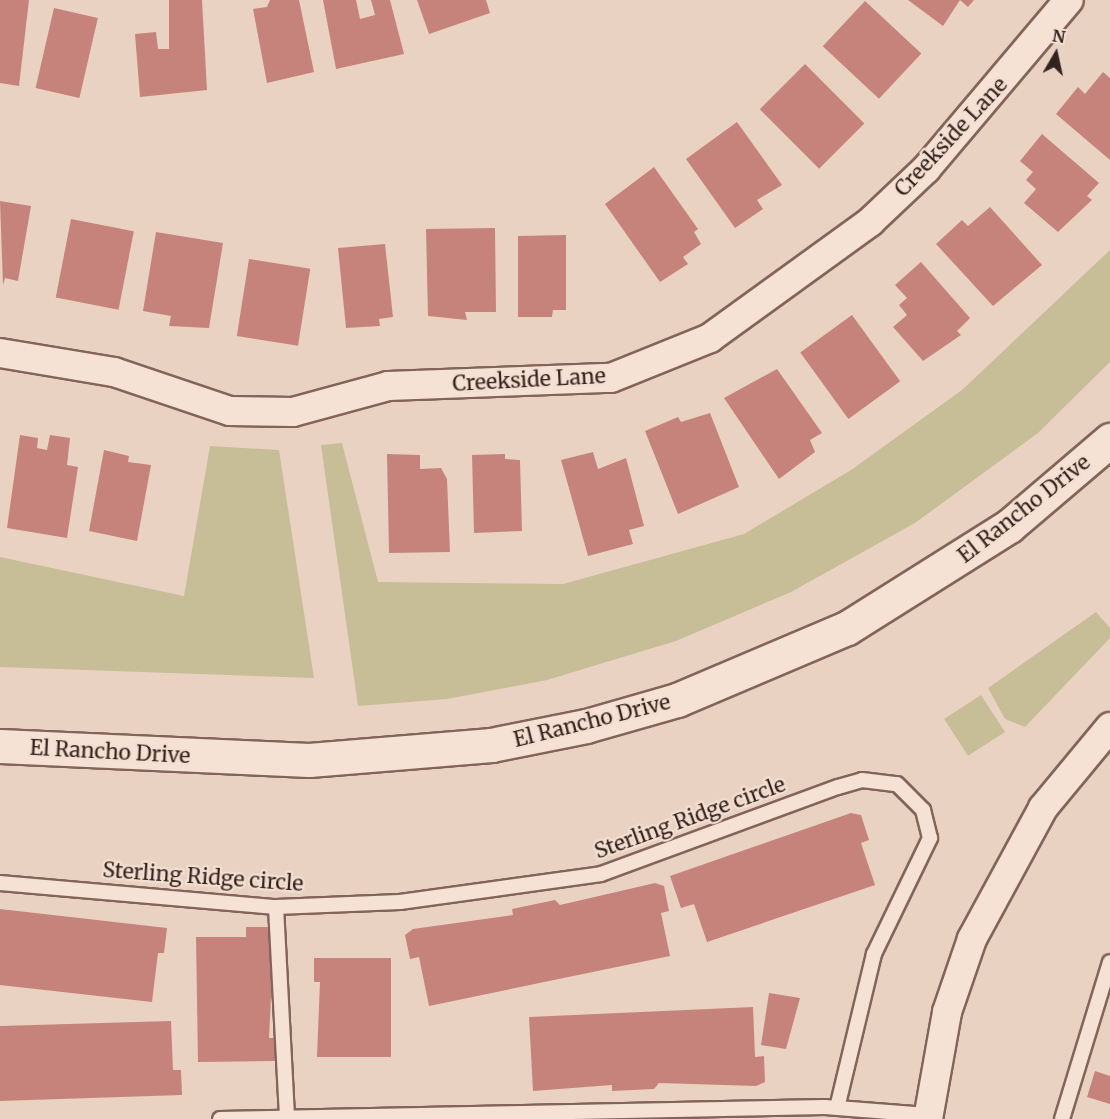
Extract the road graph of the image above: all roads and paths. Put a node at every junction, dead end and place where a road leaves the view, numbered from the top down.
1 (1069, 0) edge
2 (0, 353) edge
3 (1110, 440) edge
4 (1110, 727) edge
5 (0, 746) edge
6 (0, 883) edge
7 (276, 907) junction
8 (1110, 962) edge
9 (837, 1108) junction
10 (287, 1117) junction
11 (927, 1117) edge
12 (220, 1119) edge
13 (1062, 1119) edge

1 - 2 street, Creekside Lane
3 - 5 main road, El Rancho Drive
4 - 11 street
6 - 7 lane, Sterling Ridge circle
7 - 9 lane, Sterling Ridge circle
7 - 10 lane
8 - 13 lane
9 - 10 lane
9 - 11 lane
10 - 12 lane

